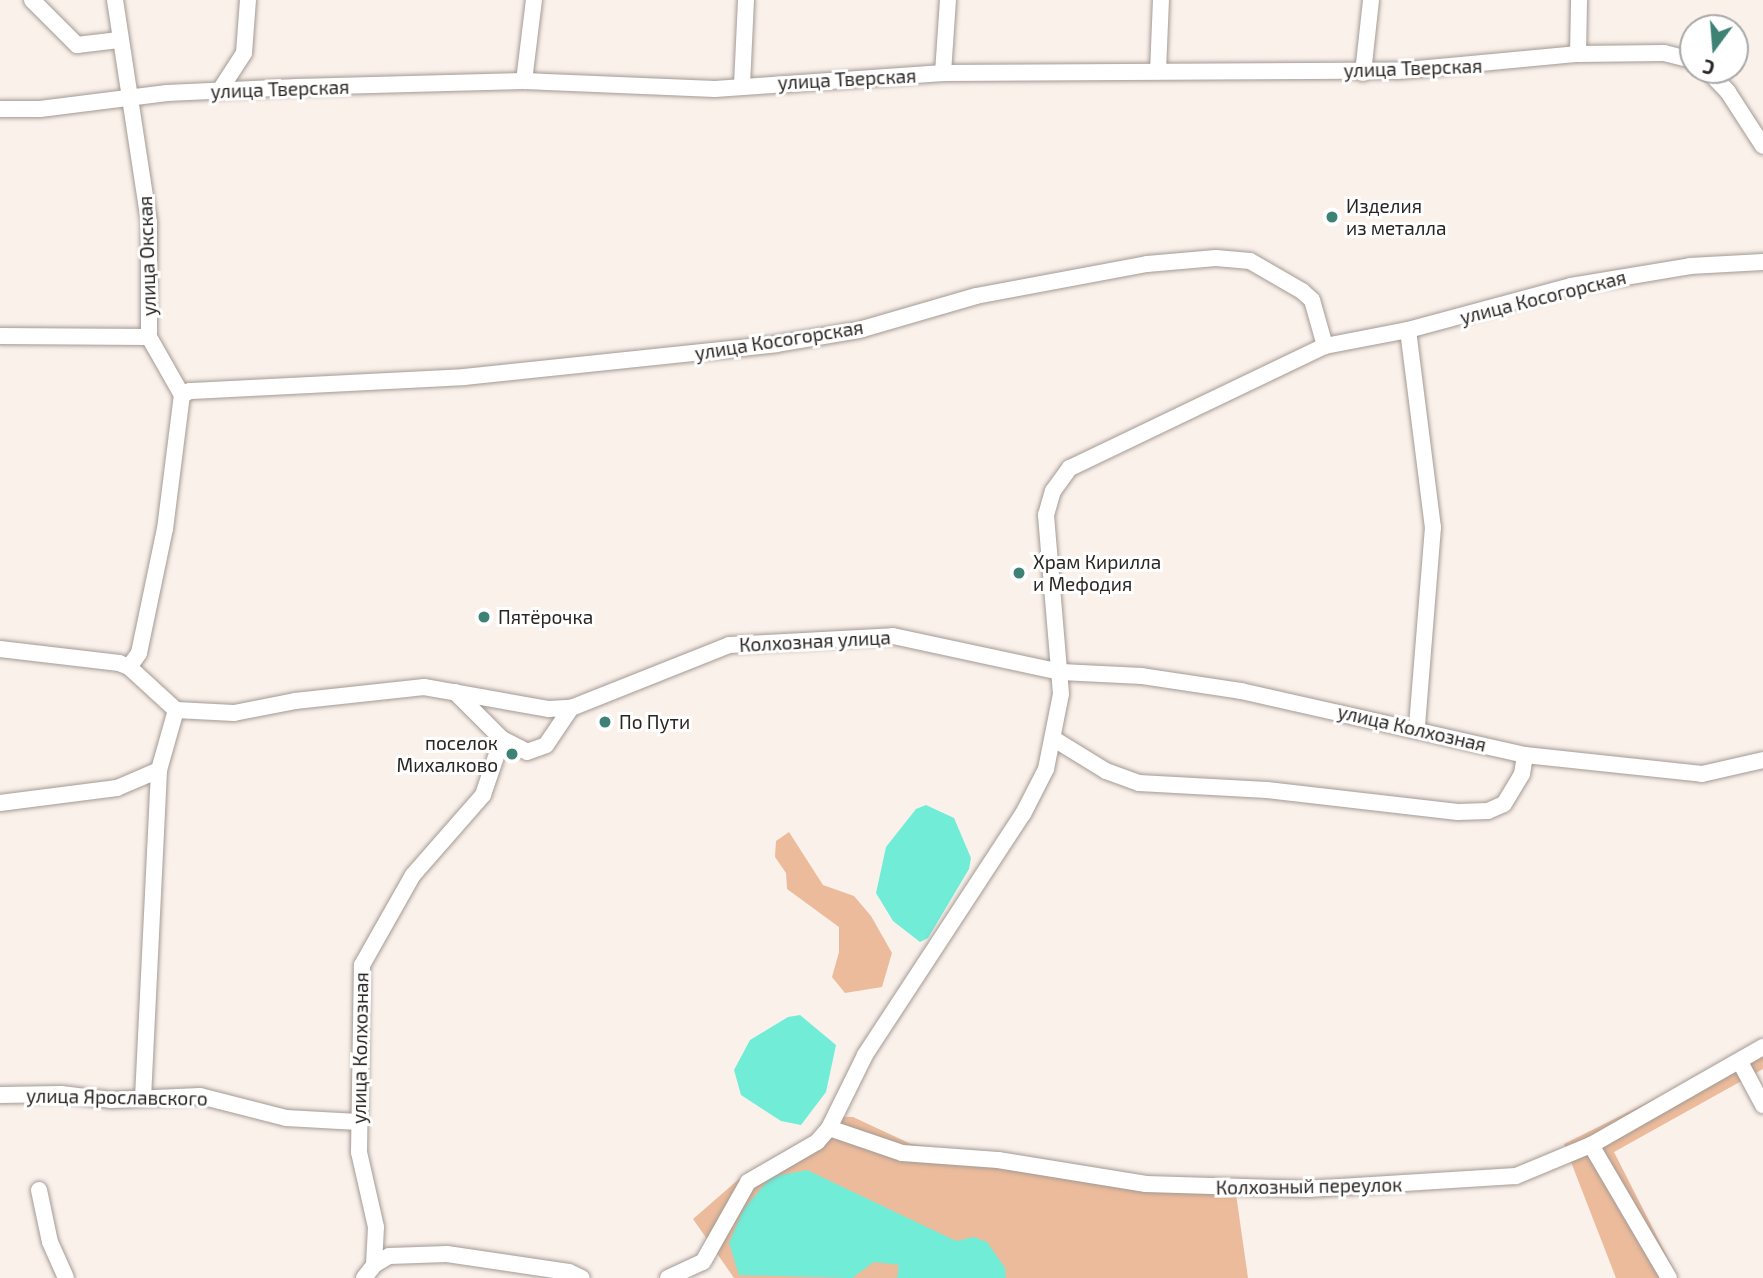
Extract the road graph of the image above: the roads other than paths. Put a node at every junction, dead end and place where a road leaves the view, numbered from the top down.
1 (32, 0) edge
2 (115, 0) edge
3 (248, 0) edge
4 (534, 0) edge
5 (746, 0) edge
6 (948, 0) edge
7 (1161, 0) edge
8 (1371, 0) edge
9 (1579, 0) edge
10 (119, 40) junction
11 (1578, 54) junction
12 (1679, 57) edge
13 (1158, 71) junction
14 (943, 73) junction
15 (1363, 73) junction
16 (524, 81) junction
17 (1720, 84) edge
18 (742, 85) junction
19 (220, 90) junction
20 (131, 97) junction
21 (0, 109) edge
22 (1763, 146) edge
23 (1763, 262) edge
24 (1408, 330) junction
25 (0, 336) edge
26 (149, 337) junction
27 (1325, 346) junction
28 (182, 395) junction
29 (0, 649) edge
30 (130, 667) junction
31 (1061, 672) junction
32 (453, 690) junction
33 (570, 708) junction
34 (176, 710) junction
35 (1417, 728) junction
36 (1054, 739) junction
37 (499, 743) junction
38 (1525, 755) junction
39 (1763, 760) edge
40 (159, 770) junction
41 (0, 803) edge
42 (1763, 1047) edge
43 (1740, 1062) junction
44 (0, 1095) edge
45 (143, 1098) junction
46 (1763, 1105) edge
47 (358, 1122) junction
48 (829, 1128) junction
49 (1591, 1145) junction
50 (39, 1190) dead end
51 (369, 1271) edge
52 (66, 1278) edge
53 (582, 1278) edge
54 (668, 1278) edge
55 (1669, 1278) edge

1 - 10 street
2 - 10 street, улица Окская
3 - 19 street
4 - 16 street
5 - 18 street
6 - 14 street
7 - 13 street
8 - 15 street
9 - 11 street
10 - 20 street, улица Окская
11 - 12 street, улица Тверская
11 - 15 street, улица Тверская
13 - 14 street, улица Тверская
13 - 15 street, улица Тверская
14 - 18 street, улица Тверская
16 - 18 street, улица Тверская
16 - 19 street, улица Тверская
17 - 22 street
19 - 20 street, улица Тверская
20 - 21 street, улица Тверская
20 - 26 street, улица Окская
23 - 24 street, улица Косогорская
24 - 27 street, улица Косогорская
24 - 35 street
25 - 26 street
26 - 28 street, улица Окская
27 - 28 street, улица Косогорская
27 - 31 street, улица Косогорская
28 - 30 street
29 - 30 street
30 - 34 street
31 - 33 street, Колхозная улица
31 - 35 street, улица Колхозная
31 - 36 street, улица Косогорская
32 - 33 street, Колхозная улица
32 - 34 street
32 - 37 street
33 - 37 street
34 - 40 street
35 - 38 street, улица Колхозная
36 - 38 street
36 - 48 street, улица Косогорская
37 - 47 street, улица Колхозная
38 - 39 street, улица Колхозная
40 - 41 street
40 - 45 street
42 - 43 street, Колхозный переулок
43 - 46 street
43 - 49 street, Колхозный переулок
44 - 45 street, улица Ярославского
45 - 47 street, улица Ярославского
47 - 51 street, улица Колхозная
48 - 49 street, Колхозный переулок
48 - 54 street
49 - 55 street
50 - 52 street
51 - 53 street

